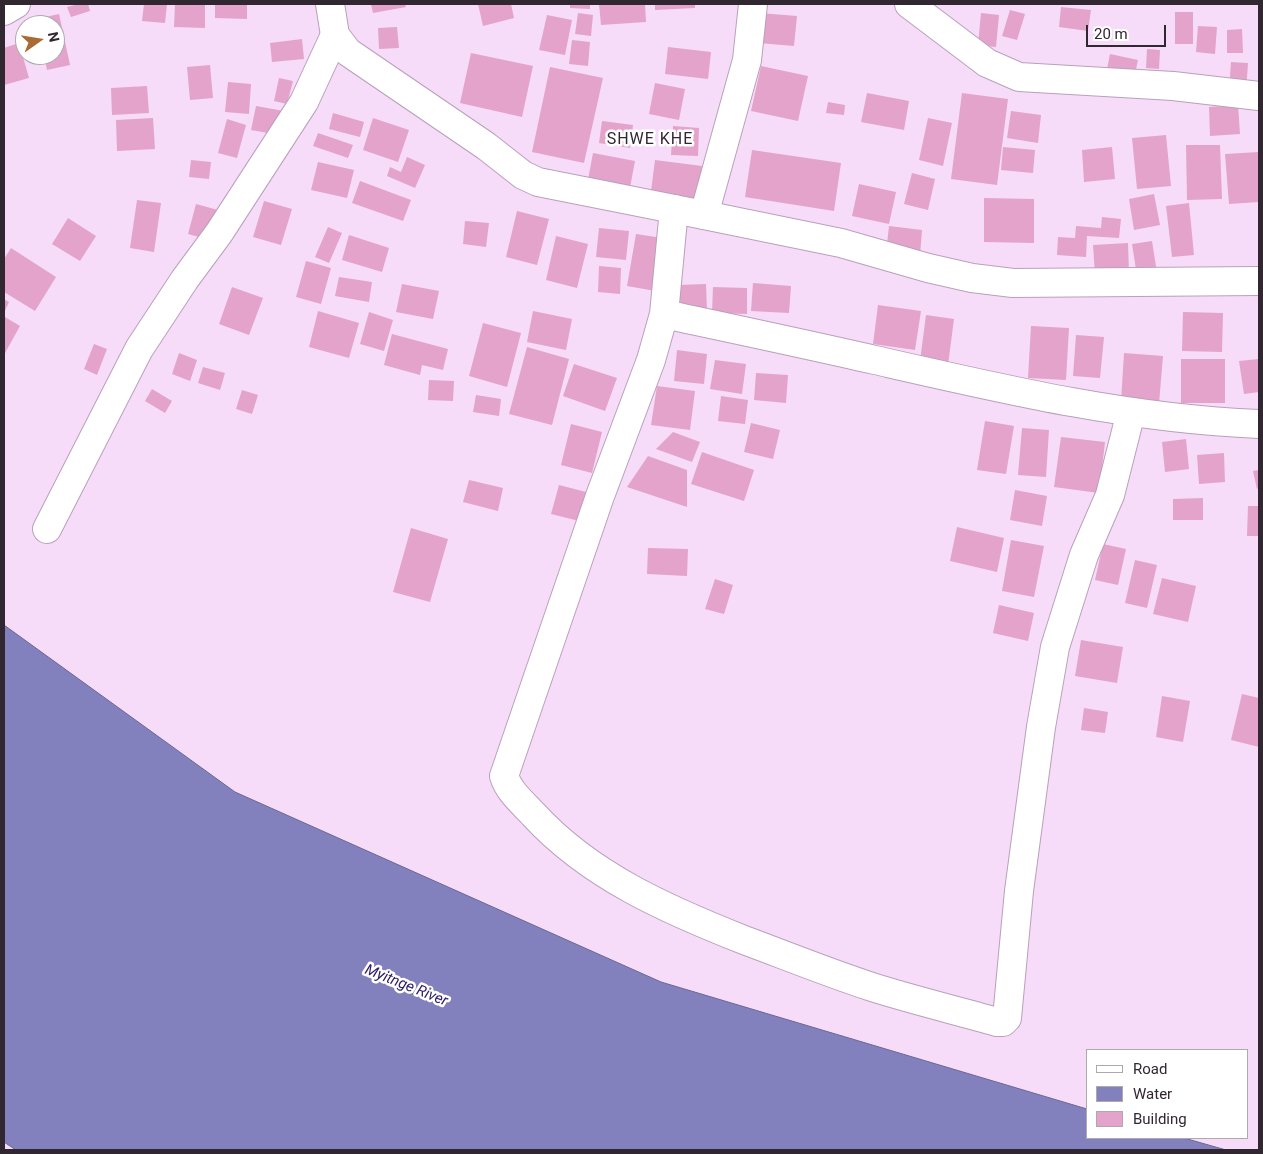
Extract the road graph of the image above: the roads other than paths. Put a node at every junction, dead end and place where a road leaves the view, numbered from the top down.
1 (16, 4) edge
2 (330, 4) edge
3 (752, 4) edge
4 (909, 4) edge
5 (4, 11) edge
6 (334, 35) junction
7 (1259, 96) edge
8 (674, 209) junction
9 (704, 214) junction
10 (1259, 281) edge
11 (664, 314) junction
12 (1131, 412) junction
13 (1259, 424) edge
14 (46, 529) dead end

1 - 5 street
2 - 6 street
3 - 9 street
4 - 7 street
6 - 8 street
6 - 14 street
8 - 9 street
8 - 11 street
9 - 10 street
11 - 12 street
11 - 12 street
12 - 13 street

